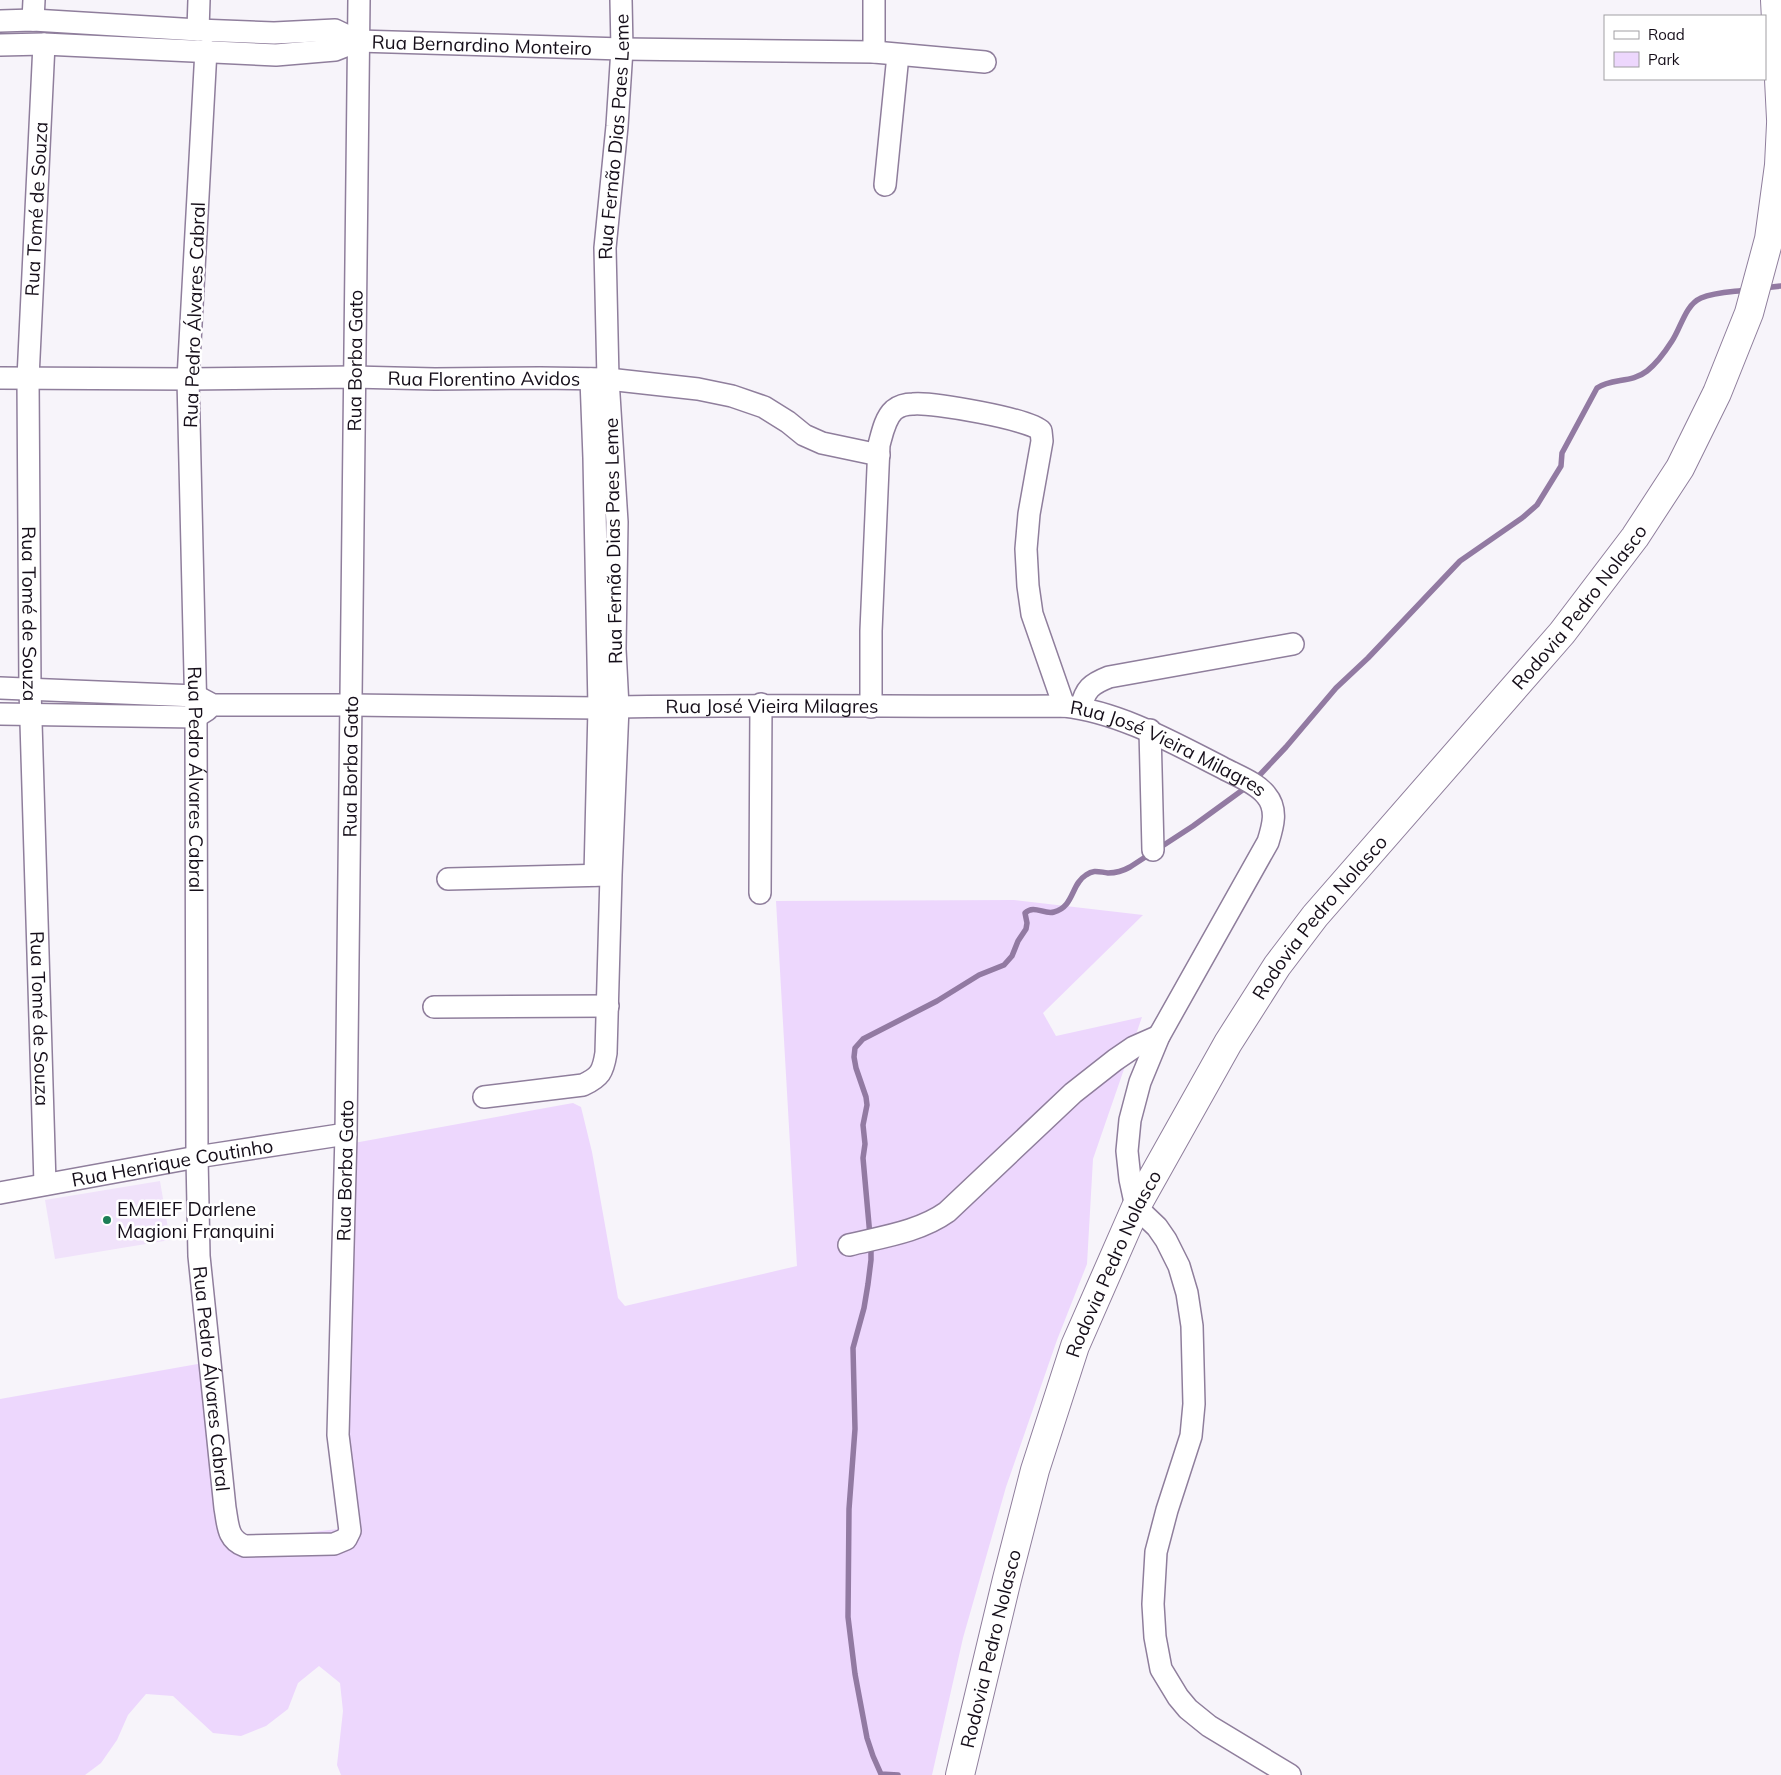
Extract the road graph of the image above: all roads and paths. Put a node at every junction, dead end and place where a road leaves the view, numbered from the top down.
1 (199, 0) edge
2 (359, 0) edge
3 (621, 0) edge
4 (874, 0) edge
5 (1775, 0) edge
6 (33, 10) edge
7 (0, 21) edge
8 (198, 30) junction
9 (358, 41) junction
10 (0, 44) edge
11 (44, 44) junction
12 (622, 49) junction
13 (206, 50) junction
14 (874, 52) junction
15 (898, 55) junction
16 (985, 62) dead end
17 (1781, 119) edge
18 (1781, 124) edge
19 (885, 185) dead end
20 (353, 376) junction
21 (0, 378) edge
22 (28, 378) junction
23 (188, 379) junction
24 (600, 379) junction
25 (879, 455) junction
26 (1293, 644) dead end
27 (0, 688) edge
28 (30, 689) junction
29 (761, 704) junction
30 (351, 705) junction
31 (202, 706) junction
32 (871, 707) junction
33 (1072, 707) junction
34 (609, 708) junction
35 (0, 714) edge
36 (31, 714) junction
37 (1150, 730) junction
38 (1153, 850) dead end
39 (603, 875) junction
40 (448, 879) dead end
41 (760, 893) dead end
42 (608, 1006) junction
43 (434, 1007) dead end
44 (1159, 1036) junction
45 (484, 1096) dead end
46 (346, 1134) junction
47 (197, 1157) junction
48 (45, 1184) junction
49 (0, 1193) edge
50 (1136, 1207) junction
51 (849, 1245) dead end
52 (350, 1531) joint
53 (960, 1775) edge
54 (1290, 1775) edge

1 - 8 street
2 - 9 street, Rua Borba Gato
3 - 12 street, Rua Fernão Dias Paes Leme
4 - 14 street
5 - 17 highway
6 - 7 street, Rua Bernardino Monteiro
6 - 8 street, Rua Bernardino Monteiro
8 - 9 street, Rua Bernardino Monteiro
9 - 12 street, Rua Bernardino Monteiro
9 - 13 street, Rua Bernardino Monteiro
9 - 20 street, Rua Borba Gato
10 - 11 street, Rua Bernardino Monteiro
11 - 13 street, Rua Bernardino Monteiro
11 - 22 street, Rua Tomé de Souza
12 - 14 street, Rua Bernardino Monteiro
12 - 24 street, Rua Fernão Dias Paes Leme
13 - 23 street, Rua Pedro Álvares Cabral
14 - 15 street, Rua Bernardino Monteiro
15 - 16 street, Rua Bernardino Monteiro
15 - 19 street
18 - 50 highway, Rodovia Pedro Nolasco
20 - 23 street, Rua Florentino Avidos
20 - 24 street, Rua Florentino Avidos
20 - 30 street, Rua Borba Gato
21 - 22 street, Rua Florentino Avidos
22 - 23 street, Rua Florentino Avidos
22 - 28 street, Rua Tomé de Souza
23 - 31 street, Rua Pedro Álvares Cabral
24 - 25 street, Rua Florentino Avidos
24 - 34 street, Rua Fernão Dias Paes Leme
25 - 32 street
25 - 33 street
26 - 33 street
27 - 28 street, Rua José Vieira Milagres
28 - 31 street, Rua José Vieira Milagres
28 - 36 street, Rua Tomé de Souza
29 - 32 street, Rua José Vieira Milagres
29 - 34 street, Rua José Vieira Milagres
29 - 41 street
30 - 31 street, Rua José Vieira Milagres
30 - 34 street, Rua José Vieira Milagres
30 - 46 street, Rua Borba Gato
31 - 36 street
31 - 47 street, Rua Pedro Álvares Cabral
32 - 33 street, Rua José Vieira Milagres
33 - 37 street, Rua José Vieira Milagres
34 - 39 street, Rua Fernão Dias Paes Leme
35 - 36 street
36 - 48 street, Rua Tomé de Souza
37 - 38 street
37 - 44 street, Rua José Vieira Milagres
39 - 40 street
39 - 42 street, Rua Fernão Dias Paes Leme
42 - 43 street
42 - 45 street, Rua Fernão Dias Paes Leme
44 - 50 street, Rua José Vieira Milagres
44 - 51 street
46 - 47 street, Rua Henrique Coutinho
46 - 52 street, Rua Borba Gato
47 - 48 street, Rua Henrique Coutinho
47 - 52 street, Rua Pedro Álvares Cabral
48 - 49 street, Rua Henrique Coutinho
50 - 53 highway, Rodovia Pedro Nolasco
50 - 54 street

